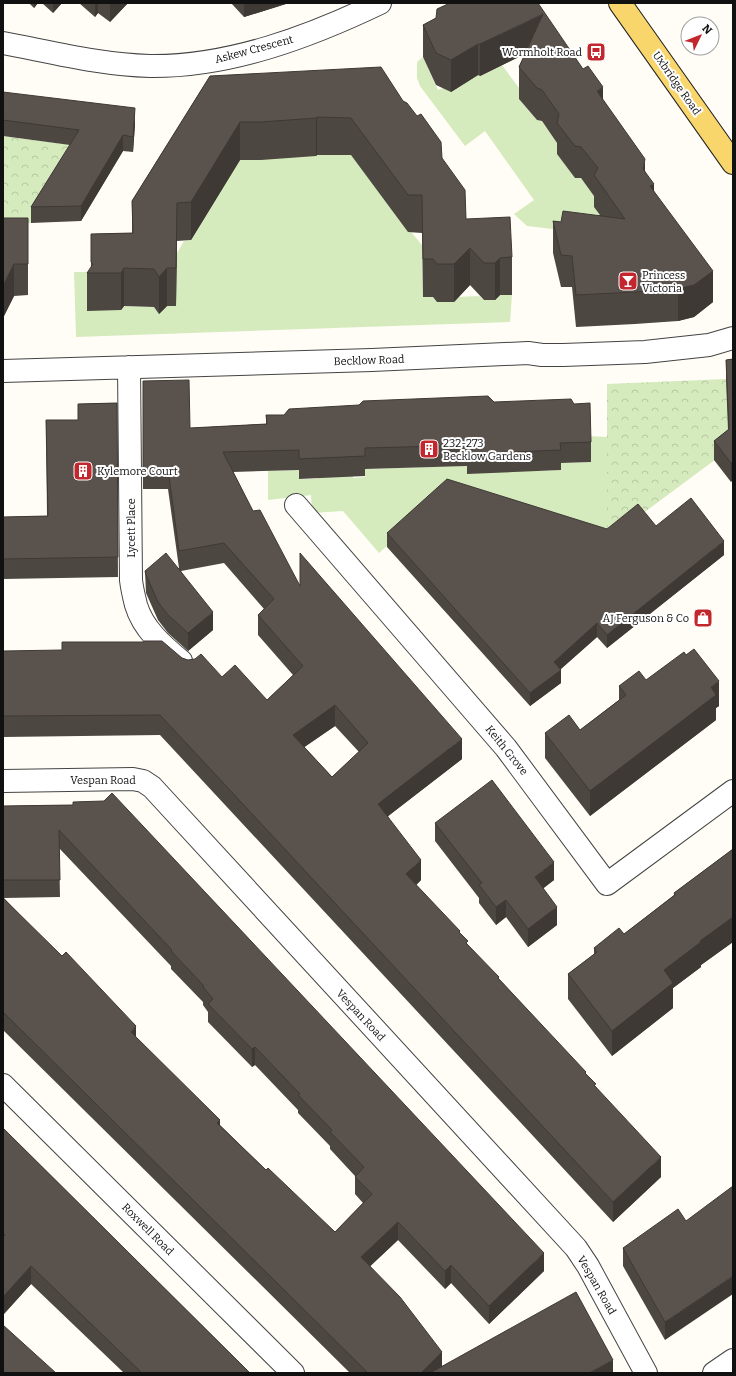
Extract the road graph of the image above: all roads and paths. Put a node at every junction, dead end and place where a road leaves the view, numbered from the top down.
1 (380, 3) edge
2 (620, 3) edge
3 (3, 43) edge
4 (733, 163) edge
5 (733, 338) edge
6 (129, 367) junction
7 (3, 371) edge
8 (296, 505) dead end
9 (190, 668) edge
10 (3, 781) edge
11 (733, 790) edge
12 (3, 1085) edge
13 (733, 1360) edge
14 (293, 1373) edge
15 (646, 1373) edge
16 (714, 1373) edge

1 - 3 street, Askew Crescent
2 - 4 main road, Uxbridge Road
5 - 6 street, Becklow Road
6 - 7 street, Becklow Road
6 - 9 street, Lycett Place
8 - 11 street, Keith Grove
10 - 15 street, Vespan Road
12 - 14 street, Roxwell Road
13 - 16 street

